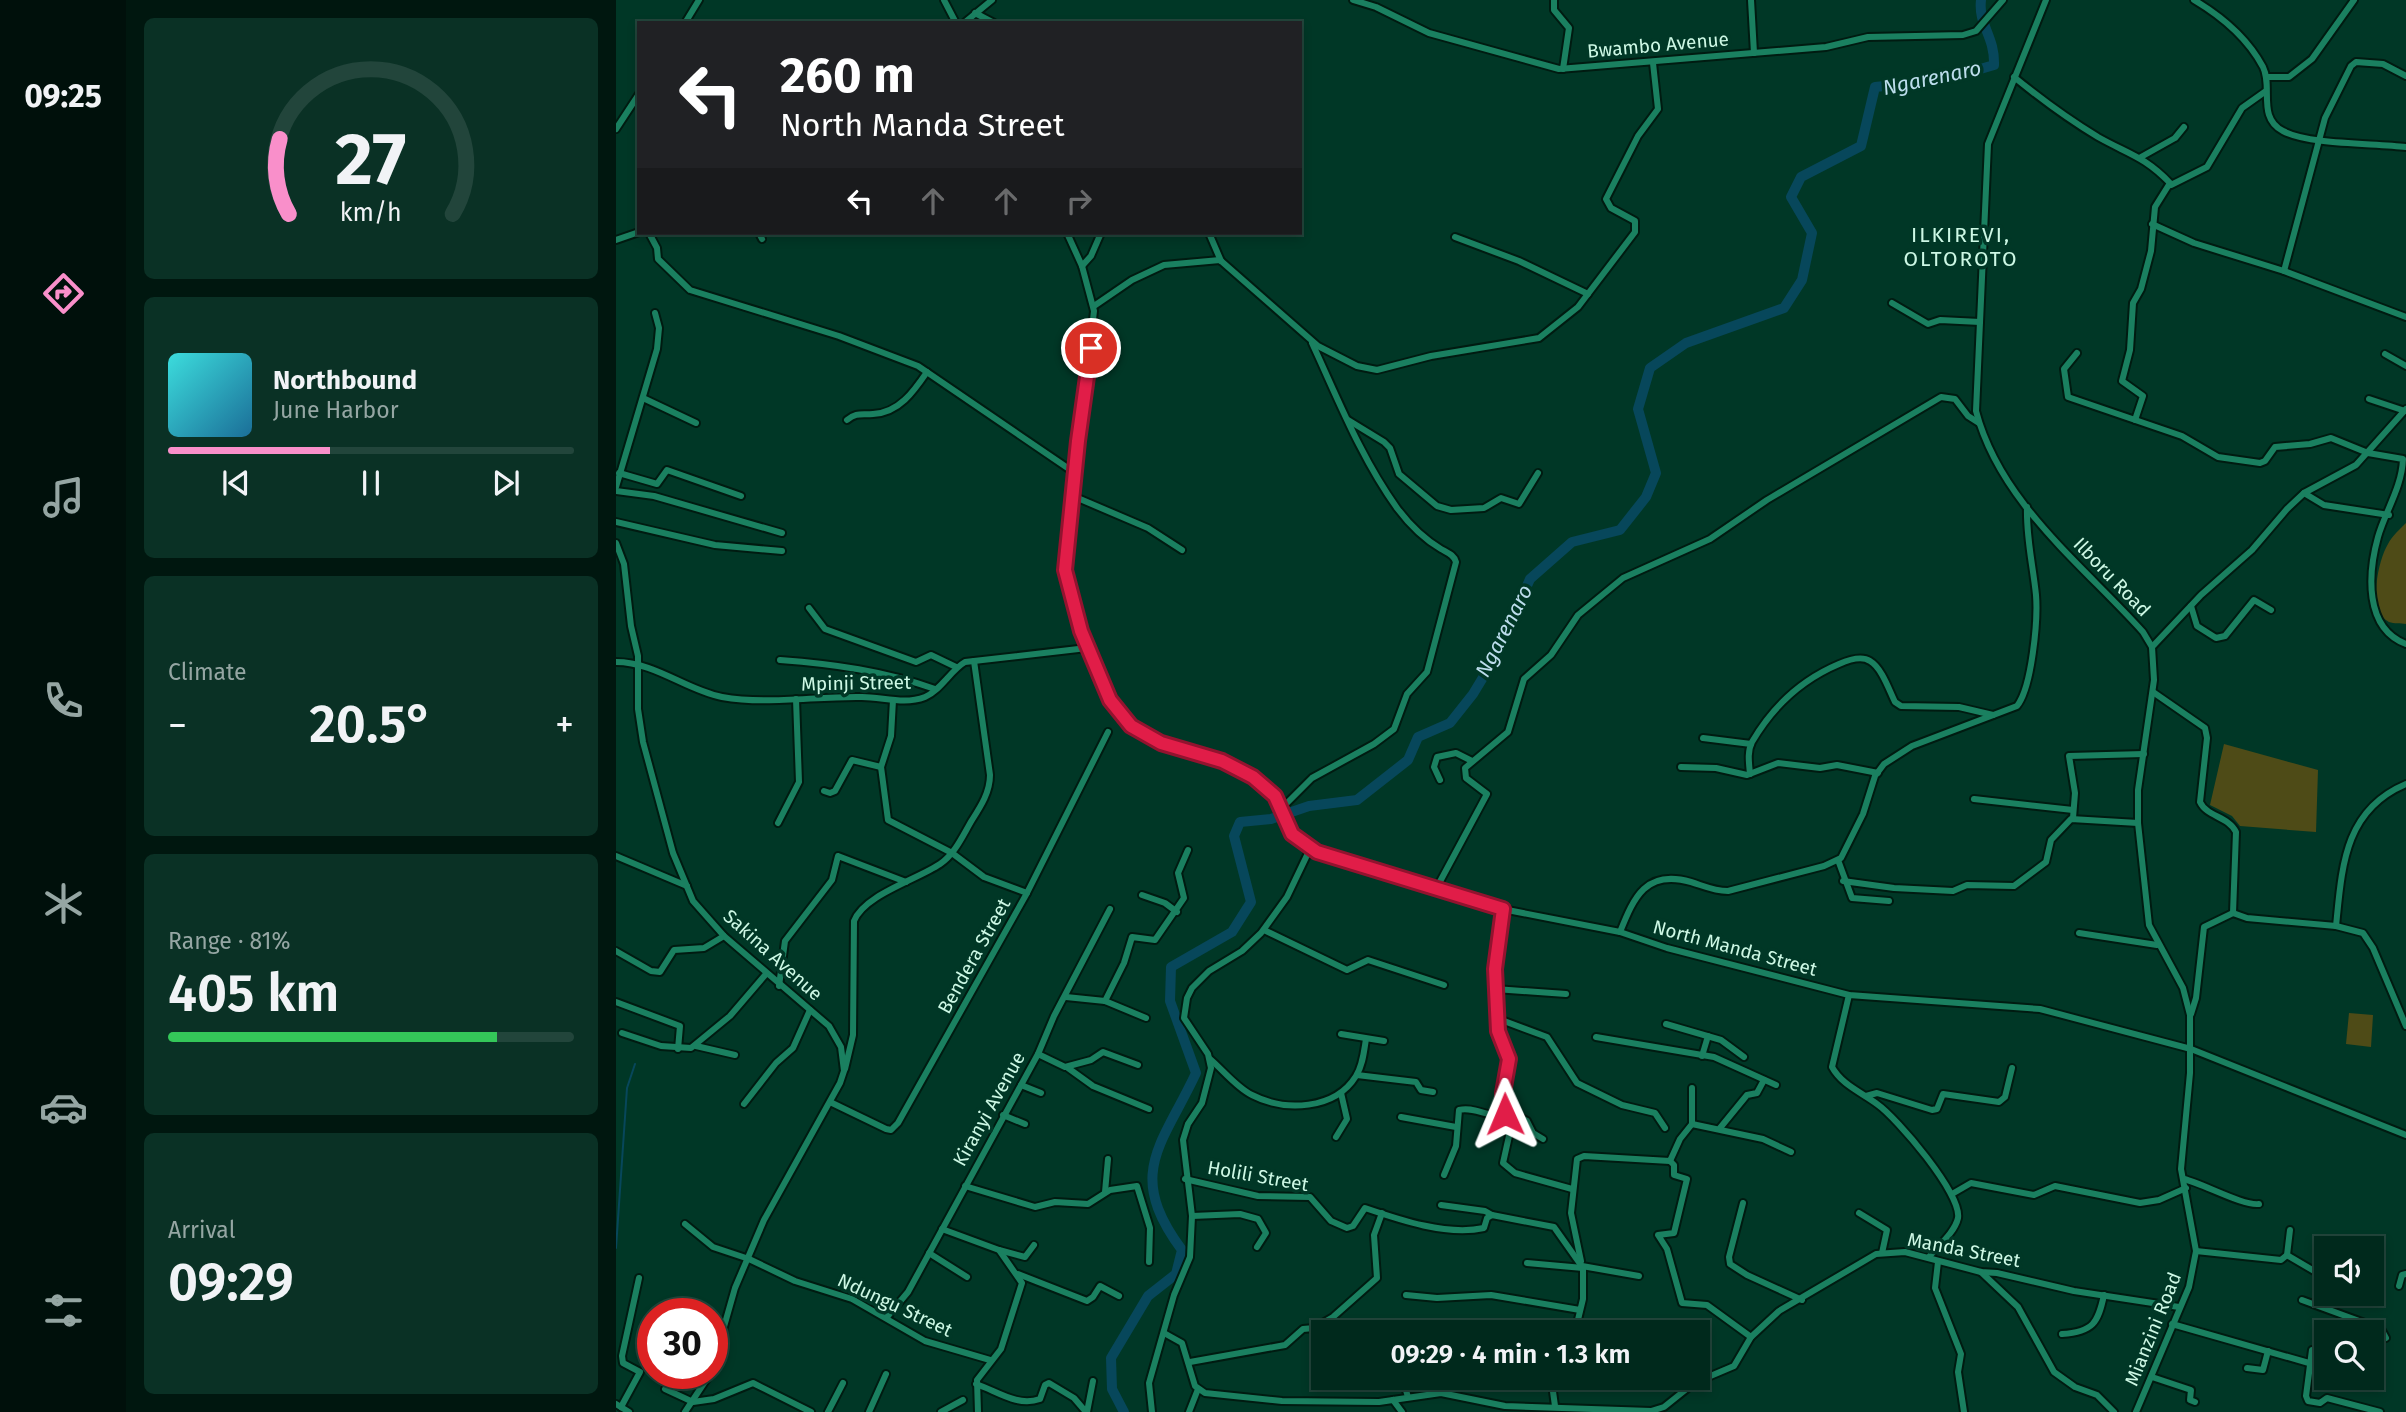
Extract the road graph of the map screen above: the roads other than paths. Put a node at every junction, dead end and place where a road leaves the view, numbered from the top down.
1 (699, 0) edge
2 (944, 0) edge
3 (992, 0) edge
4 (1353, 0) edge
5 (1554, 0) edge
6 (1751, 0) edge
7 (2003, 0) edge
8 (2046, 0) edge
9 (2194, 0) edge
10 (2354, 0) edge
11 (975, 13) junction
12 (686, 21) edge
13 (955, 21) edge
14 (966, 21) edge
15 (991, 21) edge
16 (1754, 53) junction
17 (1653, 63) junction
18 (1563, 69) junction
19 (2406, 76) edge
20 (2014, 77) junction
21 (2267, 77) junction
22 (2266, 91) junction
23 (637, 97) edge
24 (2184, 127) dead end
25 (616, 129) edge
26 (2319, 139) junction
27 (2406, 146) edge
28 (2141, 157) junction
29 (2171, 185) junction
30 (2152, 224) junction
31 (637, 233) edge
32 (650, 235) edge
33 (1068, 235) edge
34 (1100, 235) edge
35 (1210, 235) edge
36 (1455, 237) dead end
37 (616, 240) edge
38 (1221, 261) junction
39 (1082, 266) junction
40 (2284, 271) junction
41 (1588, 294) junction
42 (1892, 303) dead end
43 (1094, 306) junction
44 (655, 313) dead end
45 (2406, 317) edge
46 (1980, 322) junction
47 (1310, 339) junction
48 (2077, 353) dead end
49 (2385, 354) dead end
50 (2406, 366) edge
51 (927, 372) junction
52 (643, 398) junction
53 (2369, 399) dead end
54 (2405, 410) edge
55 (1346, 419) junction
56 (847, 420) dead end
57 (2135, 420) junction
58 (696, 423) dead end
59 (1980, 423) junction
60 (2368, 453) junction
61 (1075, 473) junction
62 (1538, 473) dead end
63 (619, 474) junction
64 (616, 489) edge
65 (2305, 493) junction
66 (741, 496) dead end
67 (1073, 496) junction
68 (2027, 508) junction
69 (2389, 514) junction
70 (616, 522) edge
71 (782, 533) dead end
72 (616, 543) edge
73 (1182, 550) dead end
74 (782, 551) dead end
75 (2191, 606) junction
76 (809, 608) dead end
77 (2270, 610) dead end
78 (2406, 644) edge
79 (2152, 646) junction
80 (1089, 651) junction
81 (780, 660) dead end
82 (974, 661) junction
83 (616, 662) edge
84 (639, 666) junction
85 (956, 667) junction
86 (935, 689) junction
87 (2153, 692) junction
88 (796, 699) junction
89 (893, 700) junction
90 (1996, 716) junction
91 (1108, 732) dead end
92 (1703, 738) dead end
93 (1751, 744) junction
94 (2144, 754) junction
95 (1472, 761) junction
96 (881, 767) junction
97 (1681, 767) dead end
98 (1878, 773) junction
99 (1750, 774) junction
100 (1440, 780) dead end
101 (2406, 784) edge
102 (824, 791) dead end
103 (1974, 799) dead end
104 (1283, 807) junction
105 (2073, 810) junction
106 (2073, 818) junction
107 (778, 822) dead end
108 (2138, 822) junction
109 (1310, 849) junction
110 (1188, 850) dead end
111 (952, 853) junction
112 (616, 856) edge
113 (1838, 860) junction
114 (1843, 881) junction
115 (906, 882) junction
116 (687, 886) junction
117 (1436, 889) junction
118 (1027, 893) junction
119 (1142, 895) dead end
120 (1889, 901) dead end
121 (1110, 909) dead end
122 (1503, 909) junction
123 (1177, 912) junction
124 (2233, 913) junction
125 (2336, 926) junction
126 (1264, 930) junction
127 (1620, 932) junction
128 (2079, 933) dead end
129 (724, 936) junction
130 (2157, 945) junction
131 (616, 951) edge
132 (766, 974) junction
133 (1444, 985) dead end
134 (779, 986) junction
135 (1496, 989) junction
136 (1566, 994) dead end
137 (1849, 995) junction
138 (1066, 997) junction
139 (1105, 1001) junction
140 (616, 1002) edge
141 (810, 1010) junction
142 (2190, 1016) junction
143 (1146, 1018) dead end
144 (1496, 1018) junction
145 (1666, 1024) dead end
146 (2406, 1026) edge
147 (622, 1033) dead end
148 (1341, 1034) dead end
149 (1708, 1036) junction
150 (1596, 1037) dead end
151 (1366, 1039) junction
152 (1384, 1041) dead end
153 (696, 1046) junction
154 (678, 1049) junction
155 (2191, 1049) junction
156 (1038, 1054) junction
157 (735, 1055) dead end
158 (1702, 1056) junction
159 (1744, 1057) dead end
160 (1210, 1059) junction
161 (1138, 1065) dead end
162 (1068, 1068) junction
163 (2012, 1068) dead end
164 (844, 1071) junction
165 (1357, 1075) junction
166 (1764, 1080) junction
167 (1021, 1085) junction
168 (1776, 1085) dead end
169 (1692, 1088) dead end
170 (1433, 1092) dead end
171 (1041, 1093) dead end
172 (1341, 1093) junction
173 (1867, 1096) junction
174 (830, 1102) junction
175 (744, 1104) dead end
176 (1149, 1109) dead end
177 (1504, 1112) junction
178 (1003, 1115) junction
179 (1401, 1117) dead end
180 (1025, 1124) dead end
181 (1692, 1124) junction
182 (1456, 1127) junction
183 (1665, 1128) dead end
184 (1720, 1128) junction
185 (2406, 1135) edge
186 (1336, 1138) dead end
187 (1543, 1139) dead end
188 (1791, 1152) dead end
189 (1108, 1159) dead end
190 (1670, 1161) junction
191 (1444, 1175) dead end
192 (2184, 1179) junction
193 (1185, 1180) junction
194 (965, 1186) junction
195 (2186, 1188) junction
196 (1572, 1189) junction
197 (1105, 1192) junction
198 (1952, 1194) junction
199 (1743, 1203) dead end
200 (2259, 1204) dead end
201 (1441, 1205) dead end
202 (1382, 1213) junction
203 (1859, 1213) dead end
204 (1492, 1215) junction
205 (1192, 1216) junction
206 (685, 1224) dead end
207 (942, 1229) junction
208 (2290, 1230) dead end
209 (1034, 1245) dead end
210 (1257, 1247) dead end
211 (999, 1250) junction
212 (2196, 1251) junction
213 (929, 1253) junction
214 (1882, 1253) junction
215 (2287, 1255) junction
216 (1929, 1257) junction
217 (750, 1259) junction
218 (1149, 1262) dead end
219 (1938, 1262) junction
220 (1527, 1263) dead end
221 (1582, 1265) junction
222 (2314, 1271) edge
223 (1981, 1272) junction
224 (1018, 1274) junction
225 (2406, 1274) edge
226 (1639, 1276) dead end
227 (967, 1277) dead end
228 (639, 1278) dead end
229 (2399, 1286) dead end
230 (1406, 1295) dead end
231 (2104, 1295) junction
232 (1119, 1296) dead end
233 (1802, 1300) junction
234 (2302, 1300) dead end
235 (2179, 1307) junction
236 (2323, 1307) joint
237 (1580, 1310) junction
238 (728, 1313) edge
239 (887, 1317) junction
240 (1578, 1320) edge
241 (2172, 1324) junction
242 (1164, 1333) junction
243 (2062, 1334) dead end
244 (1751, 1338) junction
245 (2386, 1338) dead end
246 (2312, 1350) dead end
247 (2268, 1351) junction
248 (990, 1360) junction
249 (1190, 1362) junction
250 (2308, 1363) junction
251 (2248, 1368) dead end
252 (886, 1374) dead end
253 (2152, 1377) junction
254 (1093, 1381) dead end
255 (843, 1383) dead end
256 (975, 1384) junction
257 (665, 1389) dead end
258 (701, 1389) edge
259 (1198, 1389) junction
260 (1406, 1390) edge
261 (1552, 1390) edge
262 (1408, 1397) junction
263 (963, 1400) dead end
264 (1393, 1400) junction
265 (693, 1402) junction
266 (2195, 1402) dead end
267 (618, 1406) edge
268 (1555, 1406) junction
269 (1540, 1409) edge
270 (1651, 1411) edge
271 (629, 1412) edge
272 (685, 1412) edge
273 (811, 1412) edge
274 (828, 1412) edge
275 (869, 1412) edge
276 (941, 1412) edge
277 (978, 1412) edge
278 (1087, 1412) edge
279 (1152, 1412) edge
280 (1189, 1412) edge
281 (1402, 1412) edge
282 (1964, 1412) edge
283 (2114, 1412) edge
284 (2136, 1412) edge
285 (2380, 1412) edge

1 - 12 street
2 - 13 street
3 - 11 street
4 - 18 street, Bwambo Avenue
5 - 18 street
6 - 16 street
7 - 16 street, Bwambo Avenue
8 - 20 street, Ilboru Road
9 - 21 street
10 - 21 street
11 - 14 street
11 - 15 street
16 - 17 street, Bwambo Avenue
17 - 18 street, Bwambo Avenue
17 - 41 street
19 - 26 street
20 - 28 street
20 - 46 street, Ilboru Road
21 - 22 street
22 - 26 street
22 - 29 street
23 - 25 street
24 - 28 street
26 - 27 street
26 - 40 street
28 - 29 street
29 - 30 street
30 - 40 street
30 - 57 street
31 - 37 street
32 - 51 street
33 - 39 street
34 - 39 street
35 - 38 street
36 - 41 street
38 - 43 street
38 - 47 street
39 - 43 street
40 - 45 street
41 - 47 street
42 - 46 street
43 - 61 street
44 - 52 street
46 - 59 street, Ilboru Road
47 - 55 street
48 - 57 street
49 - 50 street
51 - 56 street
51 - 61 street
52 - 58 street
52 - 63 street
53 - 54 street
54 - 60 street
55 - 62 street
55 - 104 street
57 - 60 street
59 - 68 street, Ilboru Road
59 - 95 street
60 - 65 street
60 - 69 street
61 - 67 street
63 - 64 street
63 - 66 street
64 - 71 street
65 - 69 street
65 - 75 street
67 - 73 street
67 - 80 street
68 - 79 street, Ilboru Road
68 - 90 street
69 - 78 street
70 - 74 street
72 - 84 street, Sakina Avenue
75 - 77 street
75 - 79 street
76 - 85 street
79 - 87 street, Ilboru Road
80 - 82 street, Mpinji Street
80 - 104 street
81 - 86 street
82 - 85 street, Mpinji Street
82 - 111 street
83 - 84 street, Mpinji Street
84 - 88 street, Mpinji Street
84 - 116 street, Sakina Avenue
85 - 86 street, Mpinji Street
86 - 89 street, Mpinji Street
87 - 94 street, Ilboru Road
87 - 124 street
88 - 89 street, Mpinji Street
88 - 107 street
89 - 96 street
90 - 93 street
90 - 98 street
91 - 118 street, Bendera Street
92 - 93 street
93 - 99 street
94 - 105 street
94 - 108 street, Ilboru Road
95 - 100 street
95 - 117 street
96 - 102 street
96 - 111 street
97 - 99 street
98 - 99 street
98 - 113 street
101 - 125 street
103 - 105 street
104 - 109 street, North Manda Street
105 - 106 street
106 - 108 street
106 - 114 street
108 - 130 street, Ilboru Road
109 - 117 street, North Manda Street
109 - 126 street
110 - 123 street
111 - 115 street
111 - 118 street
112 - 116 street
113 - 114 street
113 - 127 street
114 - 120 street
115 - 134 street
115 - 164 street
116 - 129 street, Sakina Avenue
117 - 122 street, North Manda Street
118 - 174 street, Bendera Street
119 - 123 street
121 - 138 street, Kiranyi Avenue
122 - 127 street, North Manda Street
122 - 135 street
123 - 139 street
124 - 125 street
124 - 142 street
125 - 146 street
126 - 133 street
126 - 160 street
127 - 137 street, North Manda Street
128 - 130 street
129 - 131 street
129 - 132 street, Sakina Avenue
130 - 142 street, Ilboru Road
132 - 134 street, Sakina Avenue
132 - 153 street
134 - 141 street, Sakina Avenue
135 - 136 street
135 - 144 street
137 - 155 street, North Manda Street
137 - 173 street
138 - 139 street
138 - 156 street, Kiranyi Avenue
139 - 143 street
140 - 154 street
141 - 164 street, Sakina Avenue
141 - 175 street
142 - 155 street, Ilboru Road
144 - 177 street
144 - 183 street
145 - 149 street
147 - 154 street
148 - 151 street
149 - 158 street
149 - 159 street
150 - 158 street
151 - 152 street
151 - 165 street
153 - 154 street
153 - 157 street
155 - 185 street
155 - 192 street, Mianzini Road
156 - 162 street
156 - 167 street, Kiranyi Avenue
158 - 166 street
160 - 172 street
160 - 193 street
161 - 162 street
162 - 176 street
163 - 173 street
164 - 174 street
165 - 170 street
165 - 172 street
166 - 168 street
166 - 184 street
167 - 171 street
167 - 178 street, Kiranyi Avenue
169 - 181 street
172 - 186 street
173 - 198 street
174 - 217 street
177 - 182 street
177 - 187 street
177 - 196 street
178 - 180 street
178 - 194 street, Kiranyi Avenue
179 - 182 street
181 - 184 street
181 - 190 street
182 - 191 street
184 - 188 street
189 - 197 street
190 - 196 street
190 - 244 street
192 - 195 street, Mianzini Road
192 - 200 street
193 - 202 street, Holili Street
193 - 205 street
194 - 197 street
194 - 207 street, Kiranyi Avenue
195 - 198 street
195 - 212 street, Mianzini Road
196 - 221 street
197 - 218 street
198 - 216 street
199 - 233 street
201 - 204 street
202 - 204 street
202 - 249 street
203 - 214 street
204 - 221 street
205 - 210 street
205 - 242 street
206 - 217 street, Ndungu Street
207 - 211 street
207 - 213 street, Kiranyi Avenue
208 - 215 street
209 - 211 street
211 - 224 street
212 - 215 street
212 - 235 street, Mianzini Road
213 - 227 street
213 - 239 street, Kiranyi Avenue
214 - 216 street, Manda Street
214 - 233 street, Manda Street
215 - 222 street
216 - 219 street, Manda Street
217 - 238 street
217 - 239 street, Ndungu Street
219 - 223 street, Manda Street
219 - 282 street
220 - 221 street
221 - 226 street
221 - 237 street
223 - 231 street, Manda Street
223 - 283 street
224 - 232 street
224 - 248 street
225 - 229 street
228 - 267 street
230 - 237 street
231 - 235 street, Manda Street
231 - 243 street
233 - 244 street, Manda Street
234 - 236 street
235 - 241 street, Mianzini Road
236 - 245 street
237 - 240 street
239 - 248 street, Ndungu Street
241 - 247 street
241 - 253 street, Mianzini Road
242 - 249 street
242 - 279 street
244 - 270 street, Manda Street
246 - 250 street
247 - 250 street
247 - 251 street
248 - 256 street
249 - 259 street
250 - 285 street
252 - 275 street
253 - 266 street
253 - 284 street, Mianzini Road
254 - 278 street
255 - 274 street
256 - 277 street
256 - 278 street
257 - 265 street
258 - 265 street
259 - 264 street, Manda Street
259 - 280 street
260 - 262 street
261 - 268 street
262 - 264 street, Manda Street
262 - 269 street, Manda Street
263 - 276 street
264 - 281 street
265 - 272 street
265 - 273 street
267 - 271 street
268 - 269 street, Manda Street
268 - 270 street, Manda Street

